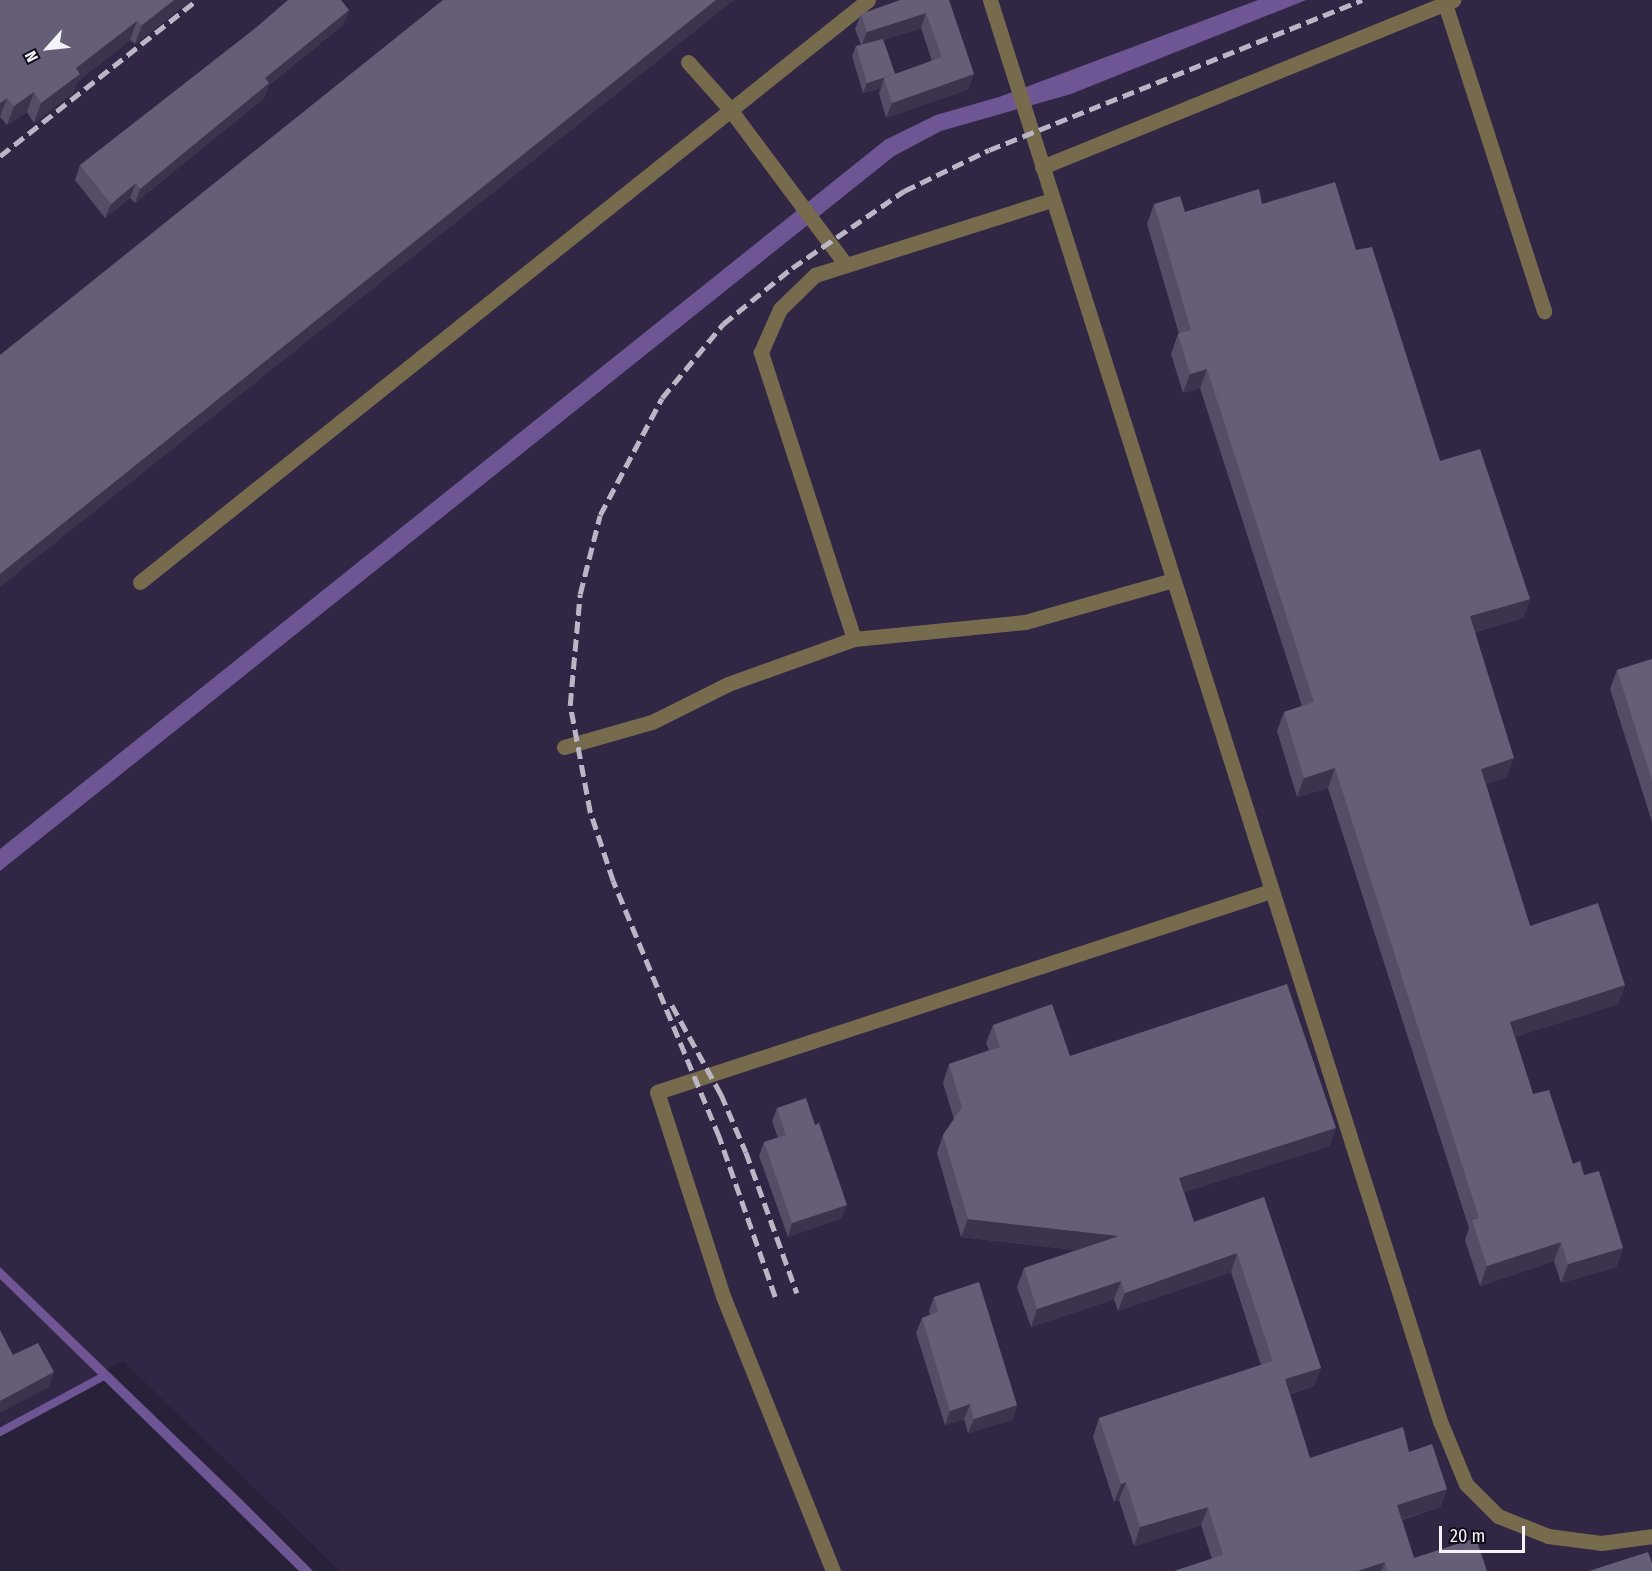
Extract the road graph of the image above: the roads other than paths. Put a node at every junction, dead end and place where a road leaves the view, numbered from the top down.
1 (868, 0) edge
2 (990, 0) edge
3 (1449, 2) edge
4 (688, 62) dead end
5 (729, 108) junction
6 (1042, 167) junction
7 (1052, 200) junction
8 (846, 265) junction
9 (1544, 311) dead end
10 (1173, 580) junction
11 (140, 582) dead end
12 (854, 639) junction
13 (564, 747) dead end
14 (1271, 891) junction
15 (1652, 1536) edge
16 (833, 1571) edge

1 - 5 lane
2 - 6 lane
3 - 6 lane
3 - 9 lane
4 - 5 lane
5 - 8 lane
5 - 11 lane
6 - 7 lane
7 - 8 lane
7 - 10 lane
8 - 12 lane
10 - 12 lane
10 - 14 lane
12 - 13 lane
14 - 15 lane
14 - 16 lane

